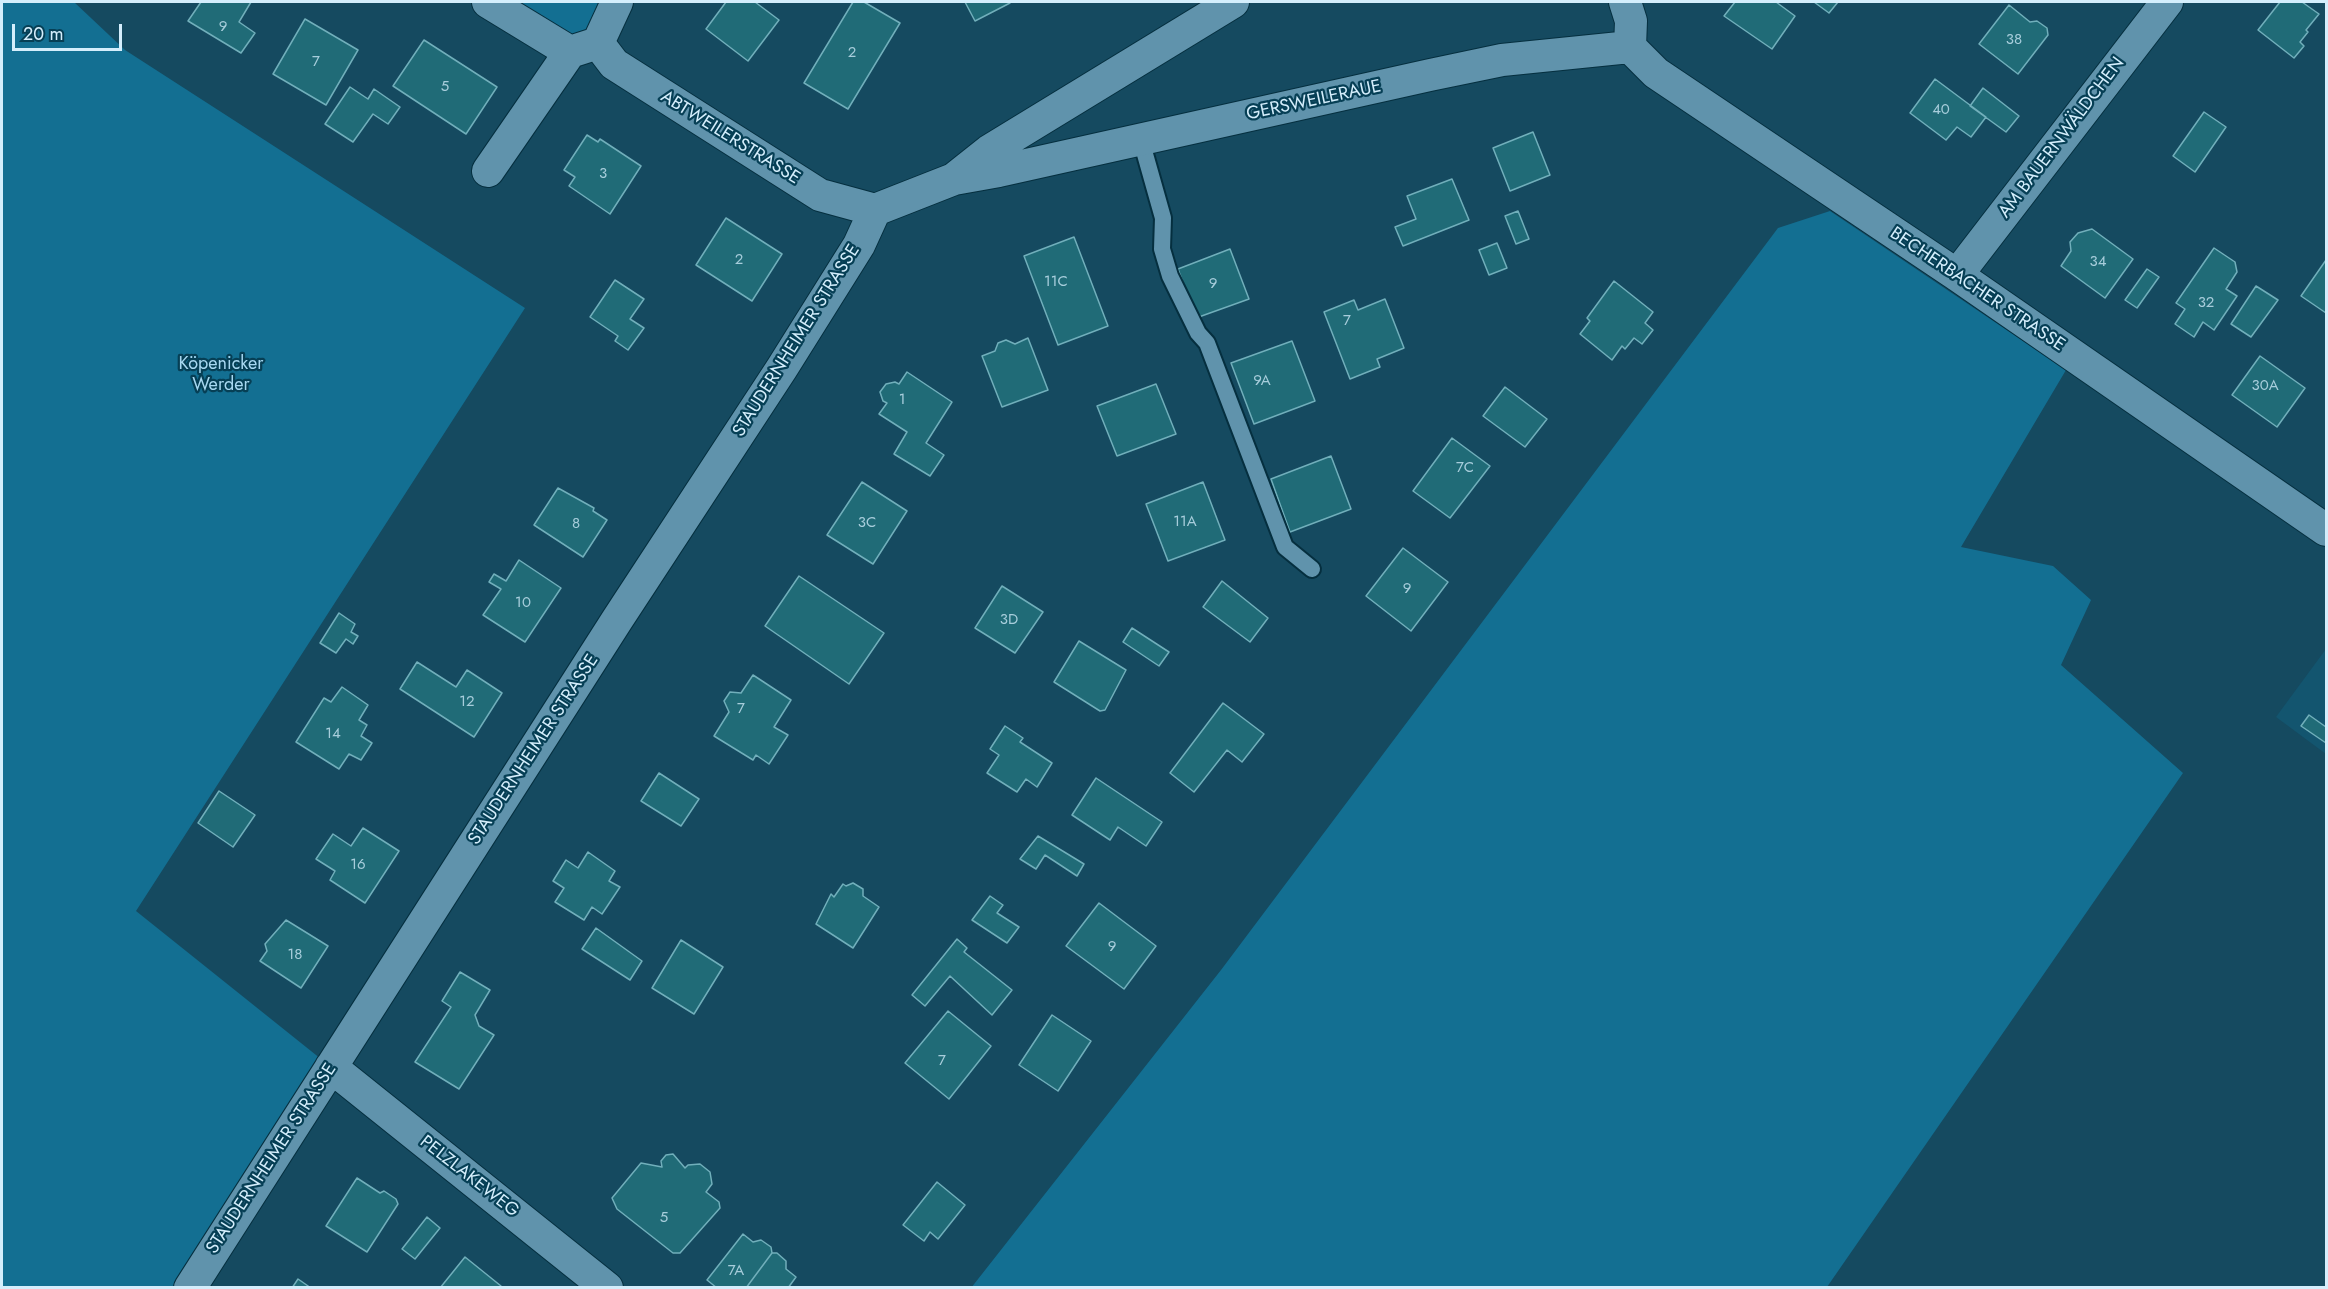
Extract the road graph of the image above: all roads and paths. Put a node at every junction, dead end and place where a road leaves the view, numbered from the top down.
1 (488, 2) edge
2 (617, 2) edge
3 (1233, 2) edge
4 (1625, 2) edge
5 (2167, 2) edge
6 (584, 47) junction
7 (1630, 47) junction
8 (1141, 140) junction
9 (488, 171) dead end
10 (954, 179) junction
11 (875, 210) junction
12 (1957, 275) junction
13 (2326, 530) edge
14 (1312, 569) dead end
15 (331, 1067) junction
16 (190, 1287) edge
17 (607, 1287) edge

1 - 6 street, ABTWEILERSTRASSE
2 - 6 street
3 - 10 street, GERSWEILERAUE
4 - 7 street
5 - 12 street, AM BAUERNWÄLDCHEN
6 - 9 street
6 - 11 street, ABTWEILERSTRASSE
7 - 8 street, GERSWEILERAUE
7 - 12 street, BECHERBACHER STRASSE
8 - 10 street, GERSWEILERAUE
8 - 14 lane
10 - 11 street, GERSWEILERAUE
11 - 15 street, STAUDERNHEIMER STRASSE
12 - 13 street, BECHERBACHER STRASSE
15 - 16 street, STAUDERNHEIMER STRASSE
15 - 17 street, PELZLAKEWEG

